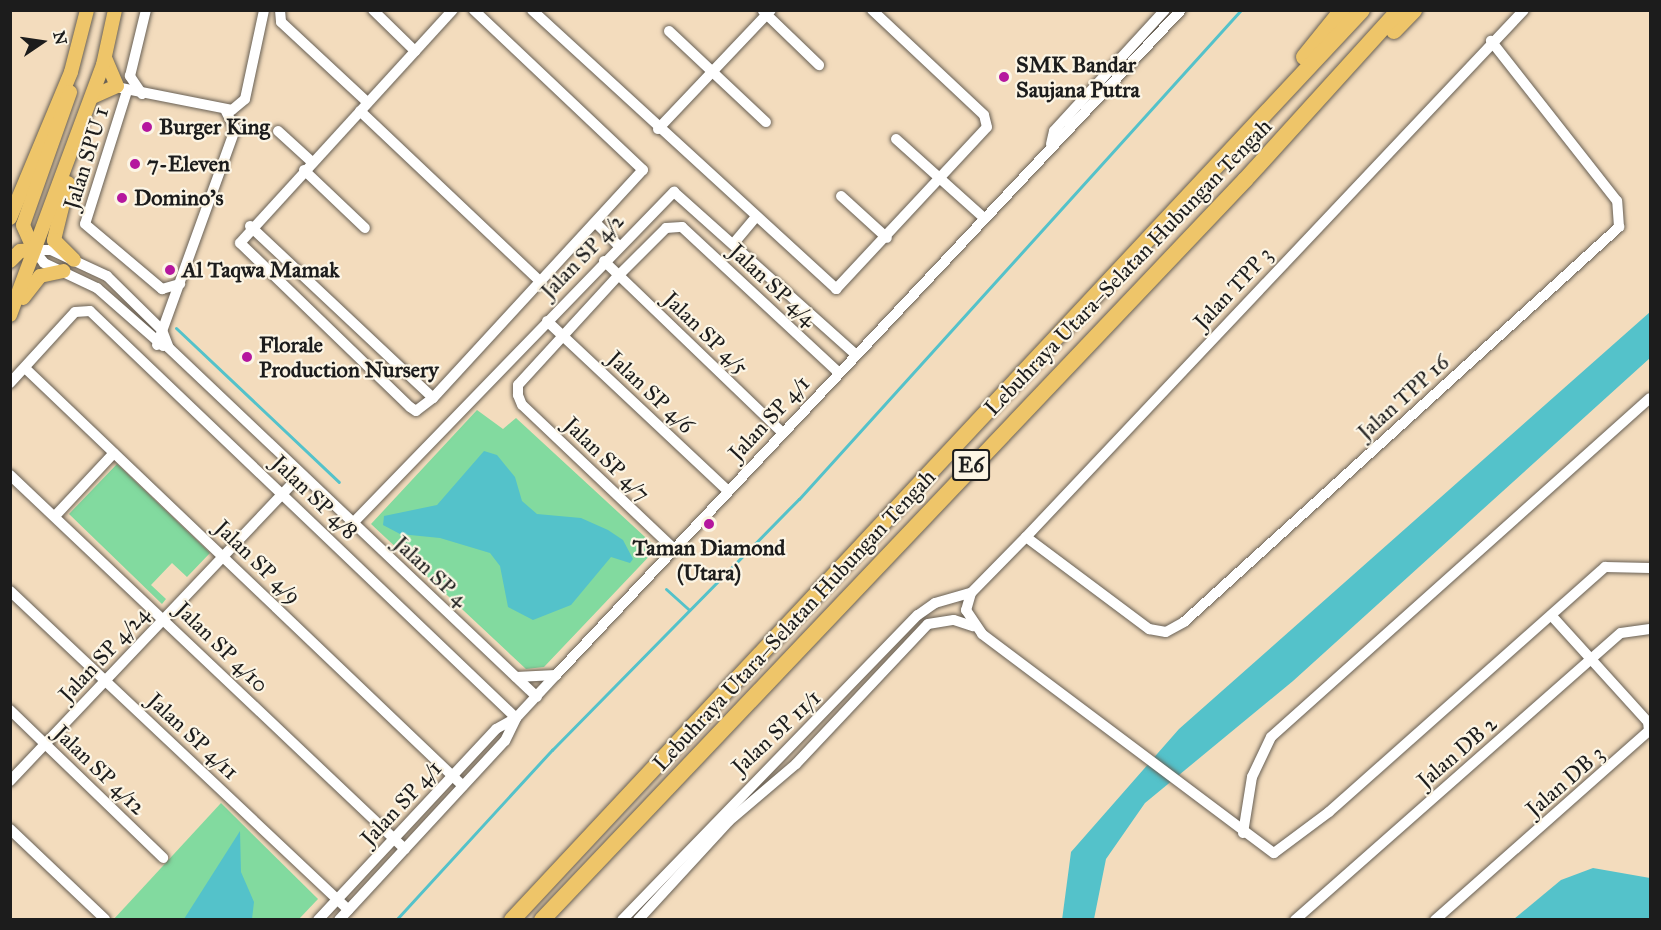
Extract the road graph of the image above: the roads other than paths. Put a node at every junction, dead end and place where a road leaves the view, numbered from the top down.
1 (87, 10) edge
2 (115, 10) edge
3 (146, 10) edge
4 (264, 10) edge
5 (373, 10) edge
6 (453, 10) edge
7 (474, 10) edge
8 (531, 10) edge
9 (872, 10) edge
10 (1165, 10) edge
11 (1181, 10) edge
12 (1342, 10) edge
13 (1362, 10) edge
14 (1399, 10) edge
15 (1414, 10) edge
16 (1524, 10) edge
17 (767, 12) edge
18 (280, 14) edge
19 (669, 31) dead end
20 (1491, 41) junction
21 (415, 51) junction
22 (105, 58) junction
23 (819, 65) dead end
24 (71, 72) junction
25 (712, 72) junction
26 (130, 75) junction
27 (121, 88) junction
28 (142, 93) junction
29 (90, 103) junction
30 (363, 106) junction
31 (226, 111) junction
32 (766, 122) dead end
33 (658, 129) junction
34 (278, 131) dead end
35 (896, 139) dead end
36 (1051, 144) junction
37 (1226, 154) junction
38 (308, 166) junction
39 (941, 178) junction
40 (1245, 180) junction
41 (841, 196) dead end
42 (982, 217) junction
43 (10, 218) edge
44 (754, 219) junction
45 (596, 224) junction
46 (250, 226) junction
47 (364, 228) dead end
48 (887, 238) junction
49 (734, 243) junction
50 (618, 245) junction
51 (34, 250) junction
52 (74, 260) junction
53 (10, 261) edge
54 (604, 261) junction
55 (63, 271) junction
56 (618, 276) junction
57 (541, 282) junction
58 (180, 284) junction
59 (10, 315) edge
60 (10, 320) edge
61 (547, 321) junction
62 (162, 330) junction
63 (563, 336) junction
64 (157, 345) junction
65 (169, 348) junction
66 (855, 354) junction
67 (25, 368) junction
68 (838, 372) junction
69 (10, 382) edge
70 (433, 398) junction
71 (1650, 398) edge
72 (782, 432) junction
73 (114, 453) junction
74 (10, 475) edge
75 (300, 475) junction
76 (728, 491) junction
77 (283, 494) junction
78 (54, 516) junction
79 (352, 524) junction
80 (1026, 537) junction
81 (674, 549) junction
82 (224, 557) junction
83 (1650, 568) edge
84 (10, 591) edge
85 (970, 593) junction
86 (1551, 615) junction
87 (164, 619) junction
88 (973, 626) junction
89 (1650, 629) edge
90 (1593, 659) junction
91 (556, 675) junction
92 (516, 677) junction
93 (105, 681) junction
94 (537, 697) junction
95 (10, 710) edge
96 (516, 718) junction
97 (46, 744) junction
98 (453, 775) junction
99 (10, 781) edge
100 (463, 786) junction
101 (10, 829) edge
102 (1243, 833) junction
103 (394, 838) junction
104 (405, 849) junction
105 (163, 858) dead end
106 (337, 899) junction
107 (348, 910) junction
108 (105, 920) edge
109 (318, 920) edge
110 (339, 920) edge
111 (512, 920) edge
112 (542, 920) edge
113 (622, 920) edge
114 (638, 920) edge
115 (1295, 920) edge
116 (1435, 920) edge

1 - 24 main road
2 - 22 main road
3 - 26 street
4 - 31 street
5 - 21 street
6 - 21 street
7 - 45 street
8 - 33 street
9 - 39 street
10 - 36 street, Jalan SP 4/1
11 - 36 street, Jalan SP 4/1
12 - 37 highway
13 - 37 highway, Lebuhraya Utara–Selatan Hubungan Tengah / E6
14 - 40 highway, Lebuhraya Utara–Selatan Hubungan Tengah / E6
15 - 40 highway
16 - 20 street, Jalan TPP 3
17 - 23 street
17 - 25 street
18 - 30 street
19 - 25 street
20 - 80 street, Jalan TPP 3
20 - 80 street, Jalan TPP 16
21 - 30 street
22 - 27 main road
22 - 29 main road
24 - 43 main road
24 - 51 main road
25 - 32 street
25 - 33 street
26 - 27 street
26 - 28 street, Jalan SPU 1
27 - 28 street
27 - 29 main road
27 - 58 street, Jalan SPU 1
28 - 31 street
29 - 51 main road
29 - 52 main road
30 - 38 street
30 - 57 street
31 - 58 street
33 - 44 street
34 - 38 street
35 - 39 street
36 - 42 street, Jalan SP 4/1
37 - 111 highway, Lebuhraya Utara–Selatan Hubungan Tengah / E6
38 - 46 street
38 - 47 street
39 - 42 street
39 - 48 street
40 - 112 highway, Lebuhraya Utara–Selatan Hubungan Tengah / E6
41 - 48 street
42 - 66 street, Jalan SP 4/1
44 - 48 street
44 - 49 street
45 - 50 street
45 - 57 street
46 - 70 street
46 - 70 street
49 - 50 street, Jalan SP 4/2
49 - 66 street, Jalan SP 4/2
50 - 54 street, Jalan SP 4/2
51 - 52 street, Jalan SP 4
51 - 53 main road
51 - 55 street
51 - 59 main road
52 - 62 street, Jalan SP 4
54 - 56 street, Jalan SP 4/5
54 - 61 street, Jalan SP 4/2
55 - 60 main road
55 - 64 street
56 - 63 street
56 - 68 street, Jalan SP 4/4
56 - 72 street, Jalan SP 4/5
57 - 70 street
58 - 62 street
61 - 63 street, Jalan SP 4/6
61 - 79 street, Jalan SP 4/2
62 - 64 street
62 - 65 street, Jalan SP 4
63 - 76 street, Jalan SP 4/6
63 - 81 street, Jalan SP 4/7
64 - 65 street
65 - 75 street, Jalan SP 4
66 - 68 street, Jalan SP 4/1
67 - 69 street
67 - 73 street, Jalan SP 4/9
67 - 77 street, Jalan SP 4/8
68 - 72 street, Jalan SP 4/1
71 - 102 street
72 - 76 street, Jalan SP 4/1
73 - 78 street
73 - 82 street, Jalan SP 4/9
74 - 78 street, Jalan SP 4/10
75 - 77 street, Jalan SP 4/24
75 - 79 street, Jalan SP 4
76 - 81 street, Jalan SP 4/1
77 - 82 street, Jalan SP 4/24
77 - 96 street, Jalan SP 4/8
78 - 87 street, Jalan SP 4/10
79 - 92 street, Jalan SP 4
80 - 85 street, Jalan TPP 3
81 - 91 street, Jalan SP 4/1
82 - 87 street, Jalan SP 4/24
82 - 98 street, Jalan SP 4/9
83 - 86 street
84 - 93 street, Jalan SP 4/11
85 - 88 street
85 - 113 street, Jalan SP 11/1
86 - 90 street
86 - 102 street
87 - 93 street, Jalan SP 4/24
87 - 103 street, Jalan SP 4/10
88 - 102 street
88 - 114 street, Jalan SP 11/1
89 - 90 street, Jalan DB 2
90 - 115 street, Jalan DB 2
90 - 116 street, Jalan DB 3
91 - 92 street
91 - 94 street, Jalan SP 4/1
92 - 94 street, Jalan SP 4
93 - 97 street, Jalan SP 4/24
93 - 106 street, Jalan SP 4/11
94 - 96 street, Jalan SP 4/1
95 - 97 street, Jalan SP 4/12
96 - 98 street, Jalan SP 4/1
96 - 100 street, Jalan SP 4/1
97 - 99 street, Jalan SP 4/24
97 - 105 street, Jalan SP 4/12
98 - 100 street, Jalan SP 4/9
98 - 103 street, Jalan SP 4/1
100 - 104 street, Jalan SP 4/1
101 - 108 street
103 - 104 street, Jalan SP 4/10
103 - 106 street, Jalan SP 4/1
104 - 107 street, Jalan SP 4/1
106 - 107 street, Jalan SP 4/11
106 - 109 street, Jalan SP 4/1
107 - 110 street, Jalan SP 4/1

